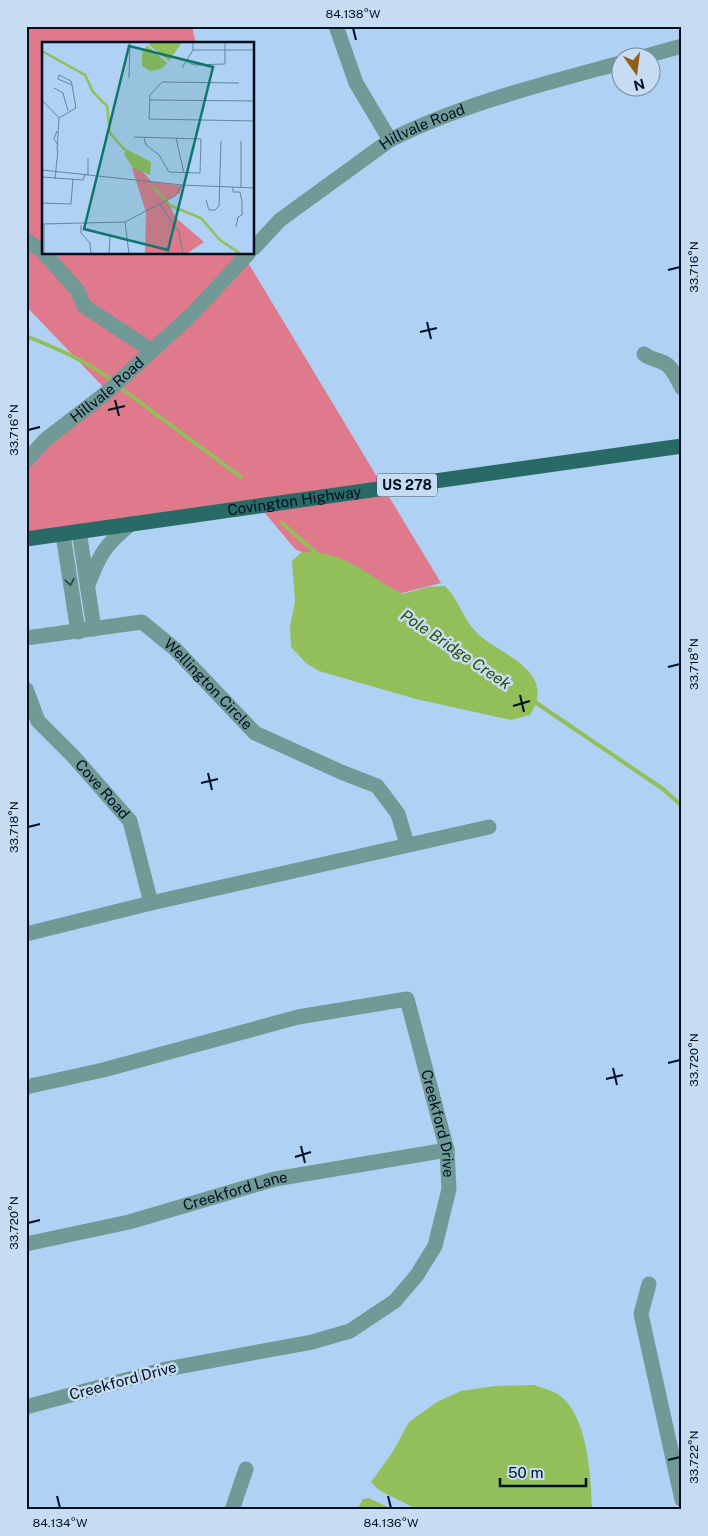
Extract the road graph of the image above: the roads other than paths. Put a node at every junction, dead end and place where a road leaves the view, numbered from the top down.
1 (336, 26) edge
2 (682, 46) edge
3 (660, 52) edge
4 (610, 66) edge
5 (390, 140) junction
6 (26, 240) edge
7 (255, 247) edge
8 (42, 251) edge
9 (47, 255) edge
10 (247, 255) edge
11 (151, 350) junction
12 (644, 354) dead end
13 (682, 388) edge
14 (682, 446) edge
15 (26, 461) edge
16 (132, 523) junction
17 (79, 531) junction
18 (63, 534) junction
19 (26, 539) edge
20 (87, 586) junction
21 (94, 629) junction
22 (78, 632) junction
23 (26, 638) edge
24 (26, 689) edge
25 (489, 826) dead end
26 (407, 844) junction
27 (151, 902) junction
28 (26, 934) edge
29 (26, 1087) edge
30 (447, 1150) junction
31 (26, 1244) edge
32 (649, 1284) dead end
33 (26, 1408) edge
34 (676, 1445) edge
35 (246, 1469) dead end
36 (682, 1500) edge
37 (232, 1510) edge

1 - 5 street
2 - 3 street
4 - 5 street, Hillvale Road
5 - 7 street, Hillvale Road
6 - 8 street
9 - 11 street
10 - 11 street, Hillvale Road
11 - 15 street, Hillvale Road
12 - 13 street
14 - 16 main road, Covington Highway / US 278
16 - 17 main road, Covington Highway / US 278
16 - 20 street
17 - 18 main road, Covington Highway / US 278
17 - 20 street
18 - 19 main road, Covington Highway / US 278
18 -> 22 street
20 - 21 street
21 - 22 street, Wellington Circle
21 - 26 street, Wellington Circle
22 - 23 street, Wellington Circle
24 - 27 street, Cove Road
25 - 26 street
26 - 27 street
27 - 28 street
29 - 30 street, Creekford Drive
30 - 31 street, Creekford Lane
30 - 33 street, Creekford Drive
32 - 34 street
34 - 36 street
35 - 37 street

